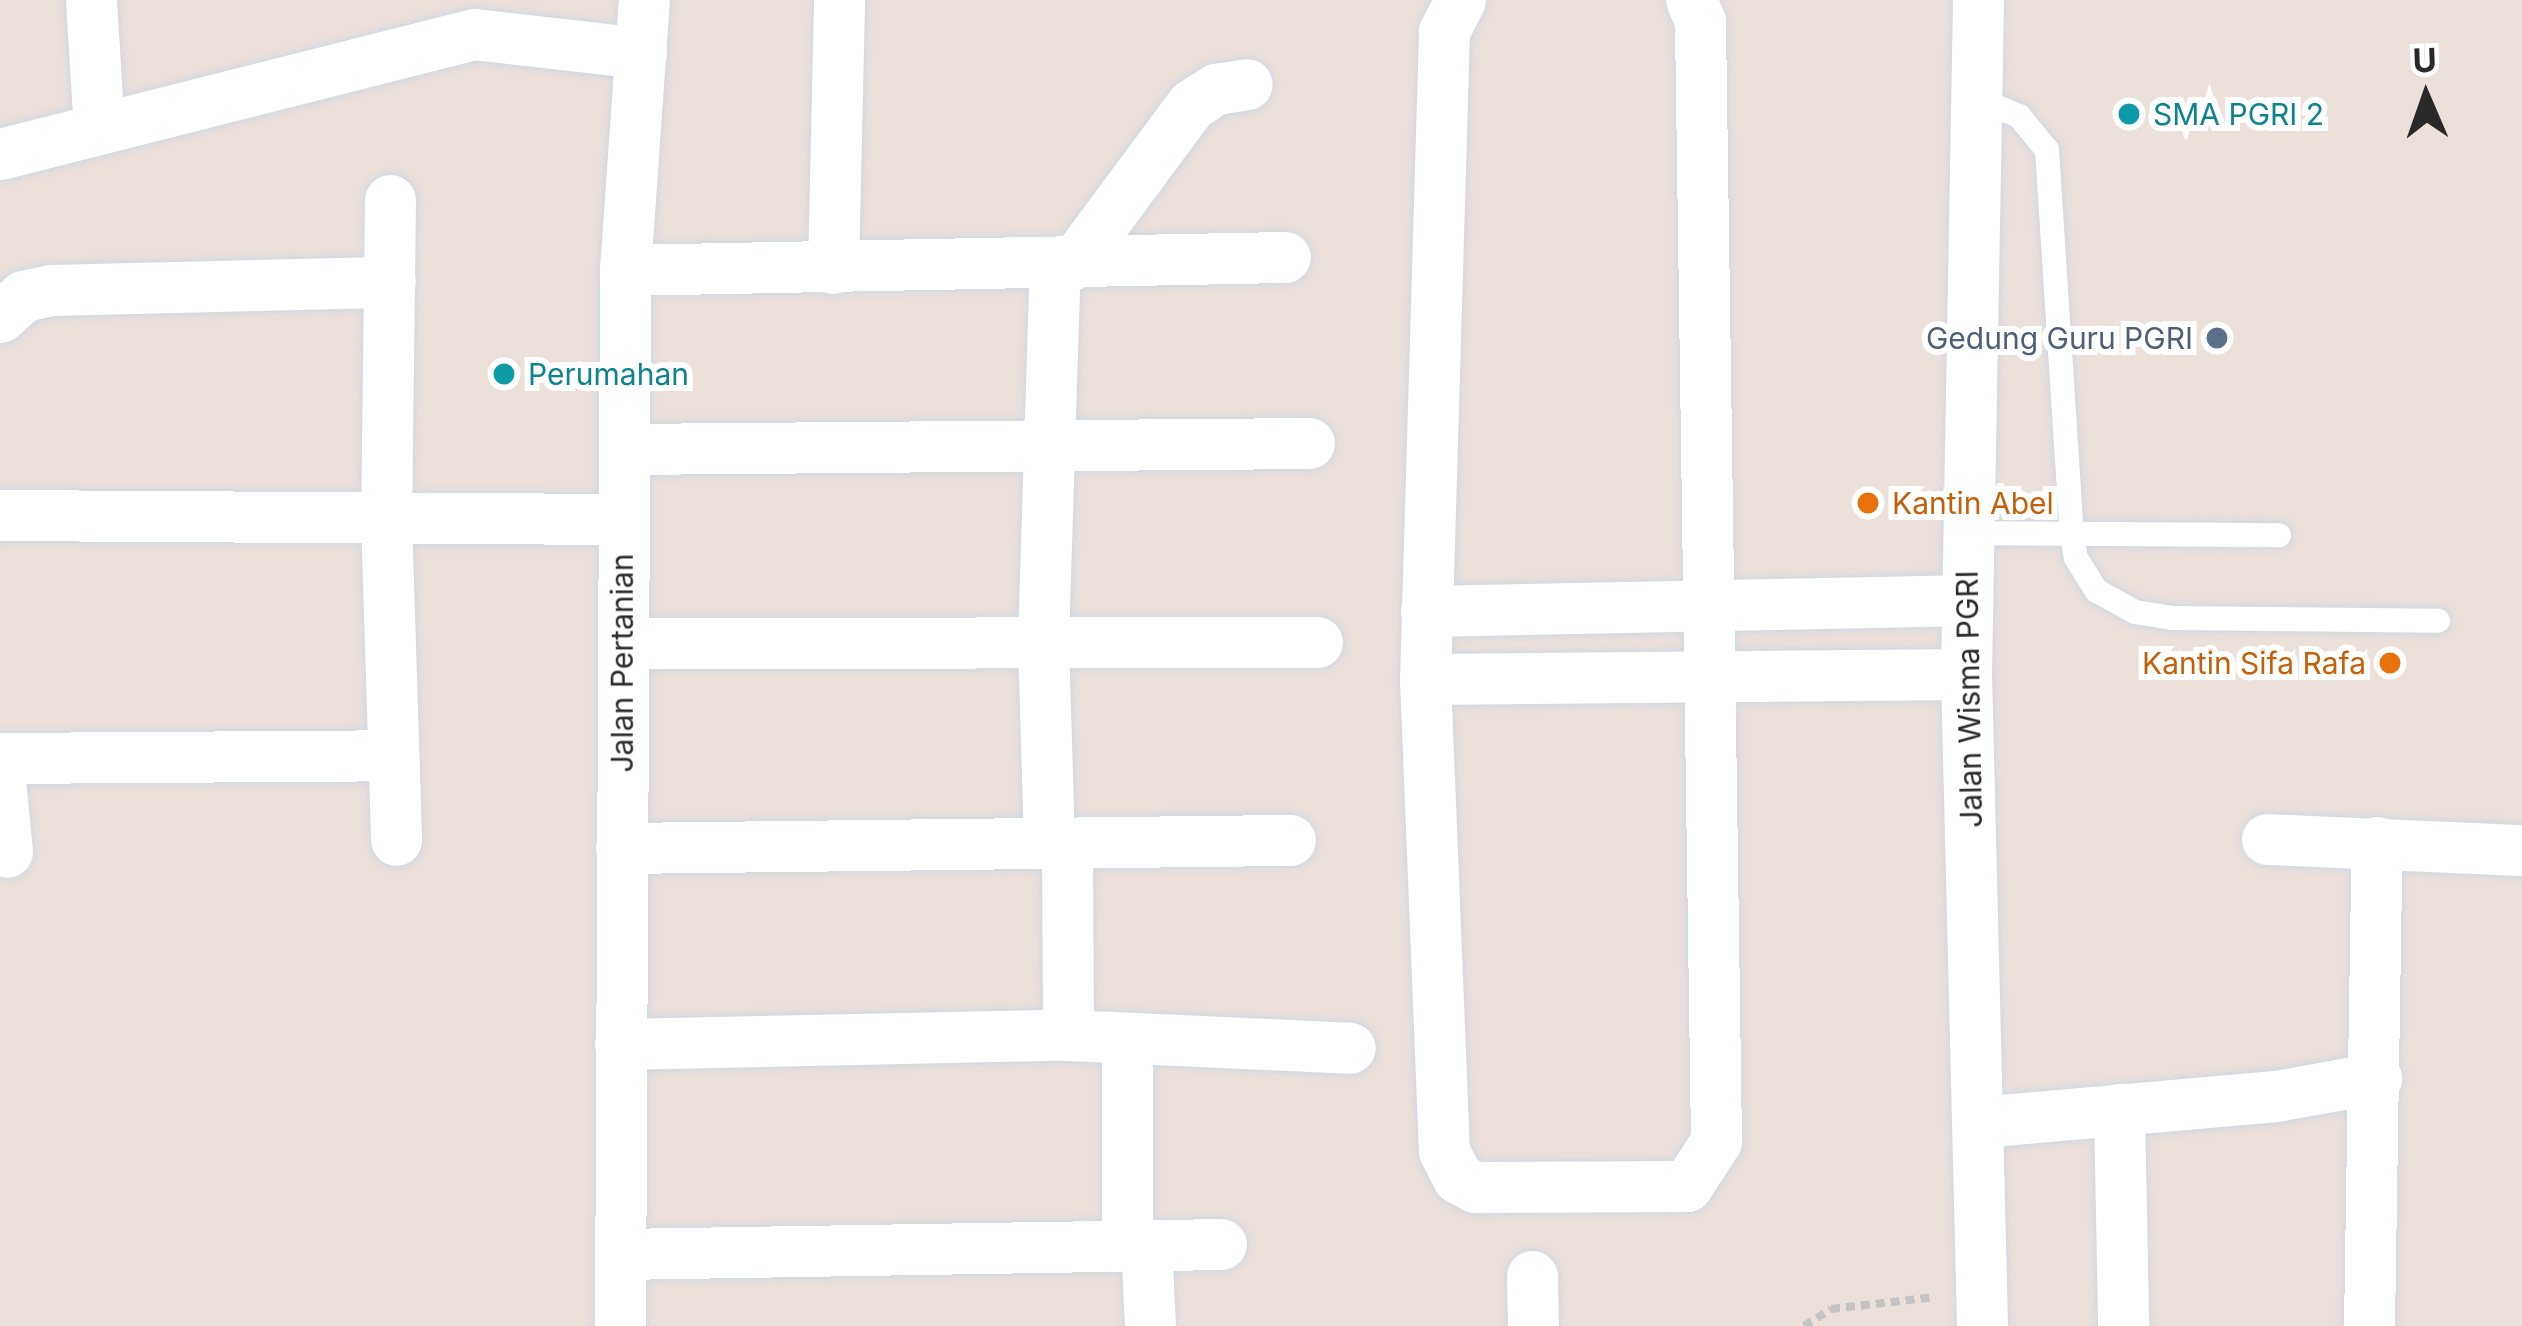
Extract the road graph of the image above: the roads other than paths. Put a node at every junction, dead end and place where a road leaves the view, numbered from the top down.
1 (91, 0) edge
2 (644, 0) edge
3 (839, 0) edge
4 (1460, 0) edge
5 (1691, 0) edge
6 (1978, 0) edge
7 (640, 53) junction
8 (1247, 84) dead end
9 (1973, 97) junction
10 (99, 129) junction
11 (0, 154) edge
12 (391, 200) dead end
13 (1285, 257) dead end
14 (1064, 264) junction
15 (833, 268) junction
16 (626, 269) junction
17 (389, 281) junction
18 (0, 316) edge
19 (1309, 443) dead end
20 (1051, 446) junction
21 (624, 449) junction
22 (0, 515) edge
23 (386, 518) junction
24 (623, 519) junction
25 (1966, 533) junction
26 (2072, 534) junction
27 (2279, 535) dead end
28 (1967, 600) junction
29 (1704, 601) junction
30 (1426, 611) junction
31 (2438, 622) dead end
32 (1043, 640) junction
33 (1317, 642) dead end
34 (622, 644) junction
35 (1966, 674) junction
36 (1708, 678) junction
37 (1425, 680) junction
38 (389, 755) junction
39 (0, 758) edge
40 (0, 780) edge
41 (2267, 839) dead end
42 (396, 840) dead end
43 (1291, 840) dead end
44 (2377, 842) junction
45 (1058, 843) junction
46 (621, 848) junction
47 (2520, 850) edge
48 (7, 852) dead end
49 (1068, 1035) junction
50 (1127, 1040) junction
51 (620, 1044) junction
52 (1350, 1048) dead end
53 (2376, 1078) junction
54 (2119, 1109) junction
55 (1979, 1122) junction
56 (1136, 1243) junction
57 (1221, 1244) dead end
58 (620, 1254) junction
59 (1982, 1309) edge
60 (620, 1326) edge
61 (1150, 1326) edge
62 (2123, 1326) edge
63 (2369, 1326) edge

1 - 10 street
2 - 7 street, Jalan Pertanian
3 - 15 street
4 - 30 street
5 - 29 street
6 - 9 street, Jalan Wisma PGRI
7 - 10 street
7 - 16 street, Jalan Pertanian
8 - 14 street
9 - 25 street, Jalan Wisma PGRI
9 - 26 lane
10 - 11 street
12 - 17 street
13 - 14 street
14 - 15 street
14 - 20 street
15 - 16 street
16 - 21 street, Jalan Pertanian
17 - 18 street
17 - 23 street
19 - 20 street
20 - 21 street
20 - 32 street
21 - 24 street, Jalan Pertanian
22 - 23 street
23 - 24 street
23 - 38 street
24 - 34 street, Jalan Pertanian
25 - 26 lane
25 - 28 street, Jalan Wisma PGRI
26 - 27 lane
26 - 31 lane
28 - 29 street
28 - 35 street, Jalan Wisma PGRI
29 - 30 street
29 - 36 street
30 - 37 street
32 - 33 street
32 - 34 street
32 - 45 street
34 - 46 street, Jalan Pertanian
35 - 36 street
35 - 55 street, Jalan Wisma PGRI
36 - 37 street
36 - 37 street
38 - 39 street
38 - 42 street
40 - 48 street
41 - 44 street
43 - 45 street
44 - 47 street
44 - 53 street
45 - 46 street
45 - 49 street
46 - 51 street, Jalan Pertanian
49 - 50 street
49 - 51 street
50 - 52 street
50 - 56 street
51 - 58 street, Jalan Pertanian
53 - 54 street
53 - 63 street
54 - 55 street
54 - 62 street
55 - 59 street, Jalan Wisma PGRI
56 - 57 street
56 - 58 street
56 - 61 street
58 - 60 street, Jalan Pertanian

